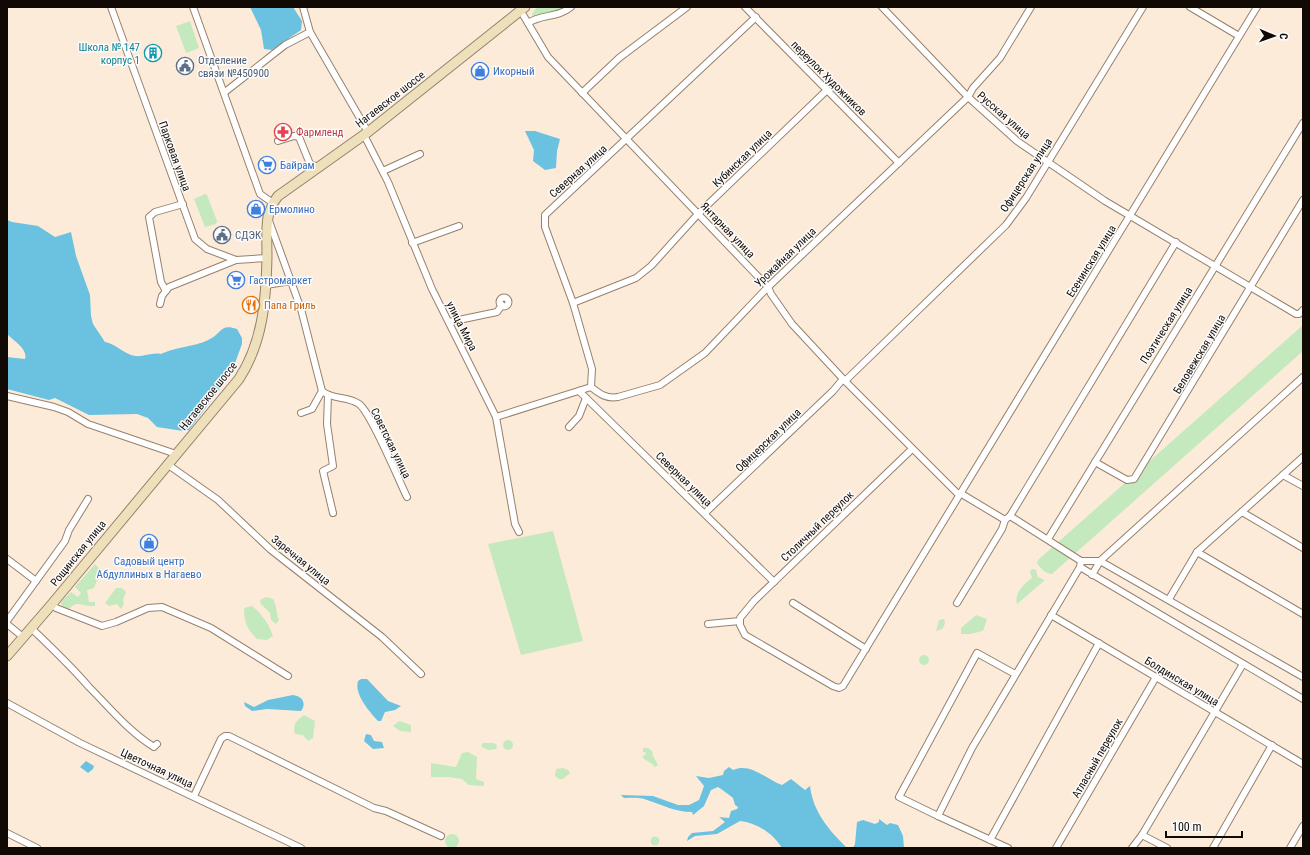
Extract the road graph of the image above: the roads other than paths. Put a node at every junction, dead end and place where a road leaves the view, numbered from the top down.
1 (111, 7) edge
2 (194, 7) edge
3 (302, 7) edge
4 (571, 7) edge
5 (687, 7) edge
6 (745, 7) edge
7 (882, 7) edge
8 (1031, 7) edge
9 (1143, 7) edge
10 (1190, 7) edge
11 (1257, 7) edge
12 (522, 8) edge
13 (756, 17) junction
14 (528, 23) junction
15 (310, 32) junction
16 (1239, 36) junction
17 (827, 90) junction
18 (225, 92) junction
19 (582, 93) junction
20 (968, 97) junction
21 (1303, 122) edge
22 (366, 133) junction
23 (626, 140) junction
24 (278, 141) dead end
25 (420, 154) dead end
26 (1047, 162) junction
27 (899, 163) junction
28 (319, 167) junction
29 (383, 171) junction
30 (1303, 200) edge
31 (273, 203) junction
32 (183, 204) junction
33 (698, 214) junction
34 (1131, 216) junction
35 (268, 217) junction
36 (459, 226) dead end
37 (1176, 242) junction
38 (412, 243) junction
39 (267, 258) junction
40 (236, 260) junction
41 (1215, 265) junction
42 (292, 281) junction
43 (266, 285) junction
44 (1251, 286) junction
45 (768, 287) junction
46 (166, 291) junction
47 (573, 303) junction
48 (160, 304) dead end
49 (502, 305) dead end
50 (1303, 310) edge
51 (449, 322) junction
52 (1303, 377) edge
53 (844, 380) junction
54 (591, 387) junction
55 (322, 391) junction
56 (579, 391) junction
57 (7, 396) edge
58 (328, 396) junction
59 (586, 398) junction
60 (301, 413) dead end
61 (496, 417) junction
62 (569, 427) dead end
63 (912, 449) junction
64 (176, 454) junction
65 (1303, 457) edge
66 (1094, 462) junction
67 (167, 464) junction
68 (1283, 475) junction
69 (1303, 486) edge
70 (959, 494) junction
71 (407, 497) dead end
72 (88, 499) dead end
73 (1242, 512) junction
74 (332, 513) dead end
75 (705, 513) junction
76 (1008, 518) junction
77 (519, 532) dead end
78 (1048, 539) junction
79 (1303, 548) edge
80 (1198, 552) junction
81 (7, 560) edge
82 (1081, 560) junction
83 (1100, 561) junction
84 (1080, 567) junction
85 (1092, 575) junction
86 (36, 581) junction
87 (774, 582) junction
88 (1169, 599) junction
89 (793, 603) dead end
90 (956, 603) dead end
91 (52, 604) junction
92 (1303, 614) edge
93 (1051, 615) junction
94 (7, 621) edge
95 (740, 621) junction
96 (7, 624) edge
97 (708, 624) dead end
98 (31, 628) junction
99 (24, 636) junction
100 (1099, 643) junction
101 (866, 649) junction
102 (7, 656) edge
103 (1243, 664) junction
104 (420, 674) dead end
105 (1015, 674) junction
106 (288, 676) dead end
107 (1156, 677) junction
108 (1303, 678) edge
109 (1303, 699) edge
110 (7, 703) edge
111 (1215, 712) junction
112 (157, 744) dead end
113 (1272, 745) junction
114 (1303, 764) edge
115 (194, 796) junction
116 (938, 816) junction
117 (1303, 826) edge
118 (7, 833) edge
119 (1142, 835) junction
120 (441, 836) dead end
121 (990, 840) junction
122 (37, 848) edge
123 (301, 848) edge
124 (1008, 848) edge
125 (1056, 848) edge
126 (1132, 848) edge
127 (1167, 848) edge
128 (1213, 848) edge
129 (1290, 848) edge

1 - 32 street, Парковая улица
2 - 18 street
3 - 15 street, улица Мира
4 - 14 street
5 - 19 street
6 - 13 street, переулок Художников
7 - 20 street, Русская улица
8 - 20 street, Урожайная улица
9 - 26 street, Офицерская улица
10 - 16 street
11 - 16 street, Есенинская улица
12 - 14 street, Янтарная улица
12 - 22 street, Нагаевское шоссе
13 - 17 street, переулок Художников
13 - 23 street, Северная улица
14 - 19 street, Янтарная улица
15 - 18 street
15 - 22 street, улица Мира
16 - 34 street, Есенинская улица
17 - 27 street, переулок Художников
17 - 33 street, Кубинская улица
18 - 31 street
19 - 23 street, Янтарная улица
20 - 26 street, Русская улица
20 - 27 street, Урожайная улица
21 - 41 street, Поэтическая улица
22 - 28 street, Нагаевское шоссе
22 - 29 street, улица Мира
23 - 33 street, Янтарная улица
23 - 47 street, Северная улица
24 - 28 street
25 - 29 street
26 - 34 street, Русская улица
26 - 53 street, Офицерская улица
27 - 45 street, Урожайная улица
28 - 31 street, Нагаевское шоссе
29 - 38 street, улица Мира
30 - 44 street, Беловежская улица
31 - 35 street, Нагаевское шоссе
32 - 40 street, Парковая улица
32 - 46 street
33 - 45 street, Янтарная улица
33 - 47 street, Кубинская улица
34 - 37 street, Русская улица
34 - 70 street, Есенинская улица
35 - 39 street, Нагаевское шоссе
35 - 42 street
36 - 38 street
37 - 41 street, Русская улица
37 - 76 street
38 - 51 street, улица Мира
39 - 40 street, Парковая улица
39 - 43 street, Нагаевское шоссе
40 - 46 street
41 - 44 street, Русская улица
41 - 66 street, Поэтическая улица
42 - 43 street
42 - 55 street
43 - 64 street, Нагаевское шоссе
44 - 50 street, Русская улица
44 - 66 street, Беловежская улица
45 - 53 street, Янтарная улица
45 - 54 street, Урожайная улица
46 - 48 street
47 - 54 street, Северная улица
49 - 51 street
51 - 61 street, улица Мира
52 - 83 street
53 - 63 street, Янтарная улица
53 - 75 street, Офицерская улица
54 - 56 street
55 - 58 street
55 - 60 street
56 - 59 street, Северная улица
56 - 61 street
57 - 64 street
58 - 71 street, Советская улица
58 - 74 street
59 - 62 street
59 - 75 street, Северная улица
61 - 77 street, улица Мира
63 - 70 street, Янтарная улица
63 - 87 street, Столичный переулок
64 - 67 street, Нагаевское шоссе
65 - 68 street
66 - 78 street, Поэтическая улица
67 - 91 street, Рощинская улица
67 - 104 street, Заречная улица
68 - 69 street
68 - 73 street
70 - 76 street, Янтарная улица
70 - 101 street, Есенинская улица
72 - 86 street
73 - 79 street
73 - 80 street
75 - 87 street, Северная улица
76 - 78 street, Янтарная улица
76 - 90 street
78 - 82 street, Янтарная улица
80 - 88 street
80 - 92 street
81 - 86 street
82 - 83 street
82 - 84 street
83 - 85 street
83 - 88 street
84 - 85 street
84 - 93 street
85 - 103 street
86 - 94 street
87 - 95 street, Столичный переулок
88 - 108 street
89 - 101 street
91 - 98 street, Рощинская улица
91 - 106 street
93 - 100 street, Болдинская улица
93 - 105 street
95 - 97 street
95 - 101 street, Есенинская улица
96 - 99 street
98 - 99 street, Рощинская улица
98 - 112 street
99 - 102 street, Рощинская улица
100 - 107 street, Болдинская улица
100 - 121 street
103 - 109 street
103 - 111 street
105 - 116 street
105 - 116 street
107 - 111 street, Болдинская улица
107 - 125 street, Атласный переулок
110 - 115 street, Цветочная улица
111 - 113 street, Болдинская улица
111 - 119 street
113 - 114 street, Болдинская улица
113 - 128 street
115 - 120 street
115 - 123 street, Цветочная улица
116 - 121 street
117 - 129 street
118 - 122 street
119 - 126 street
119 - 127 street
121 - 124 street

